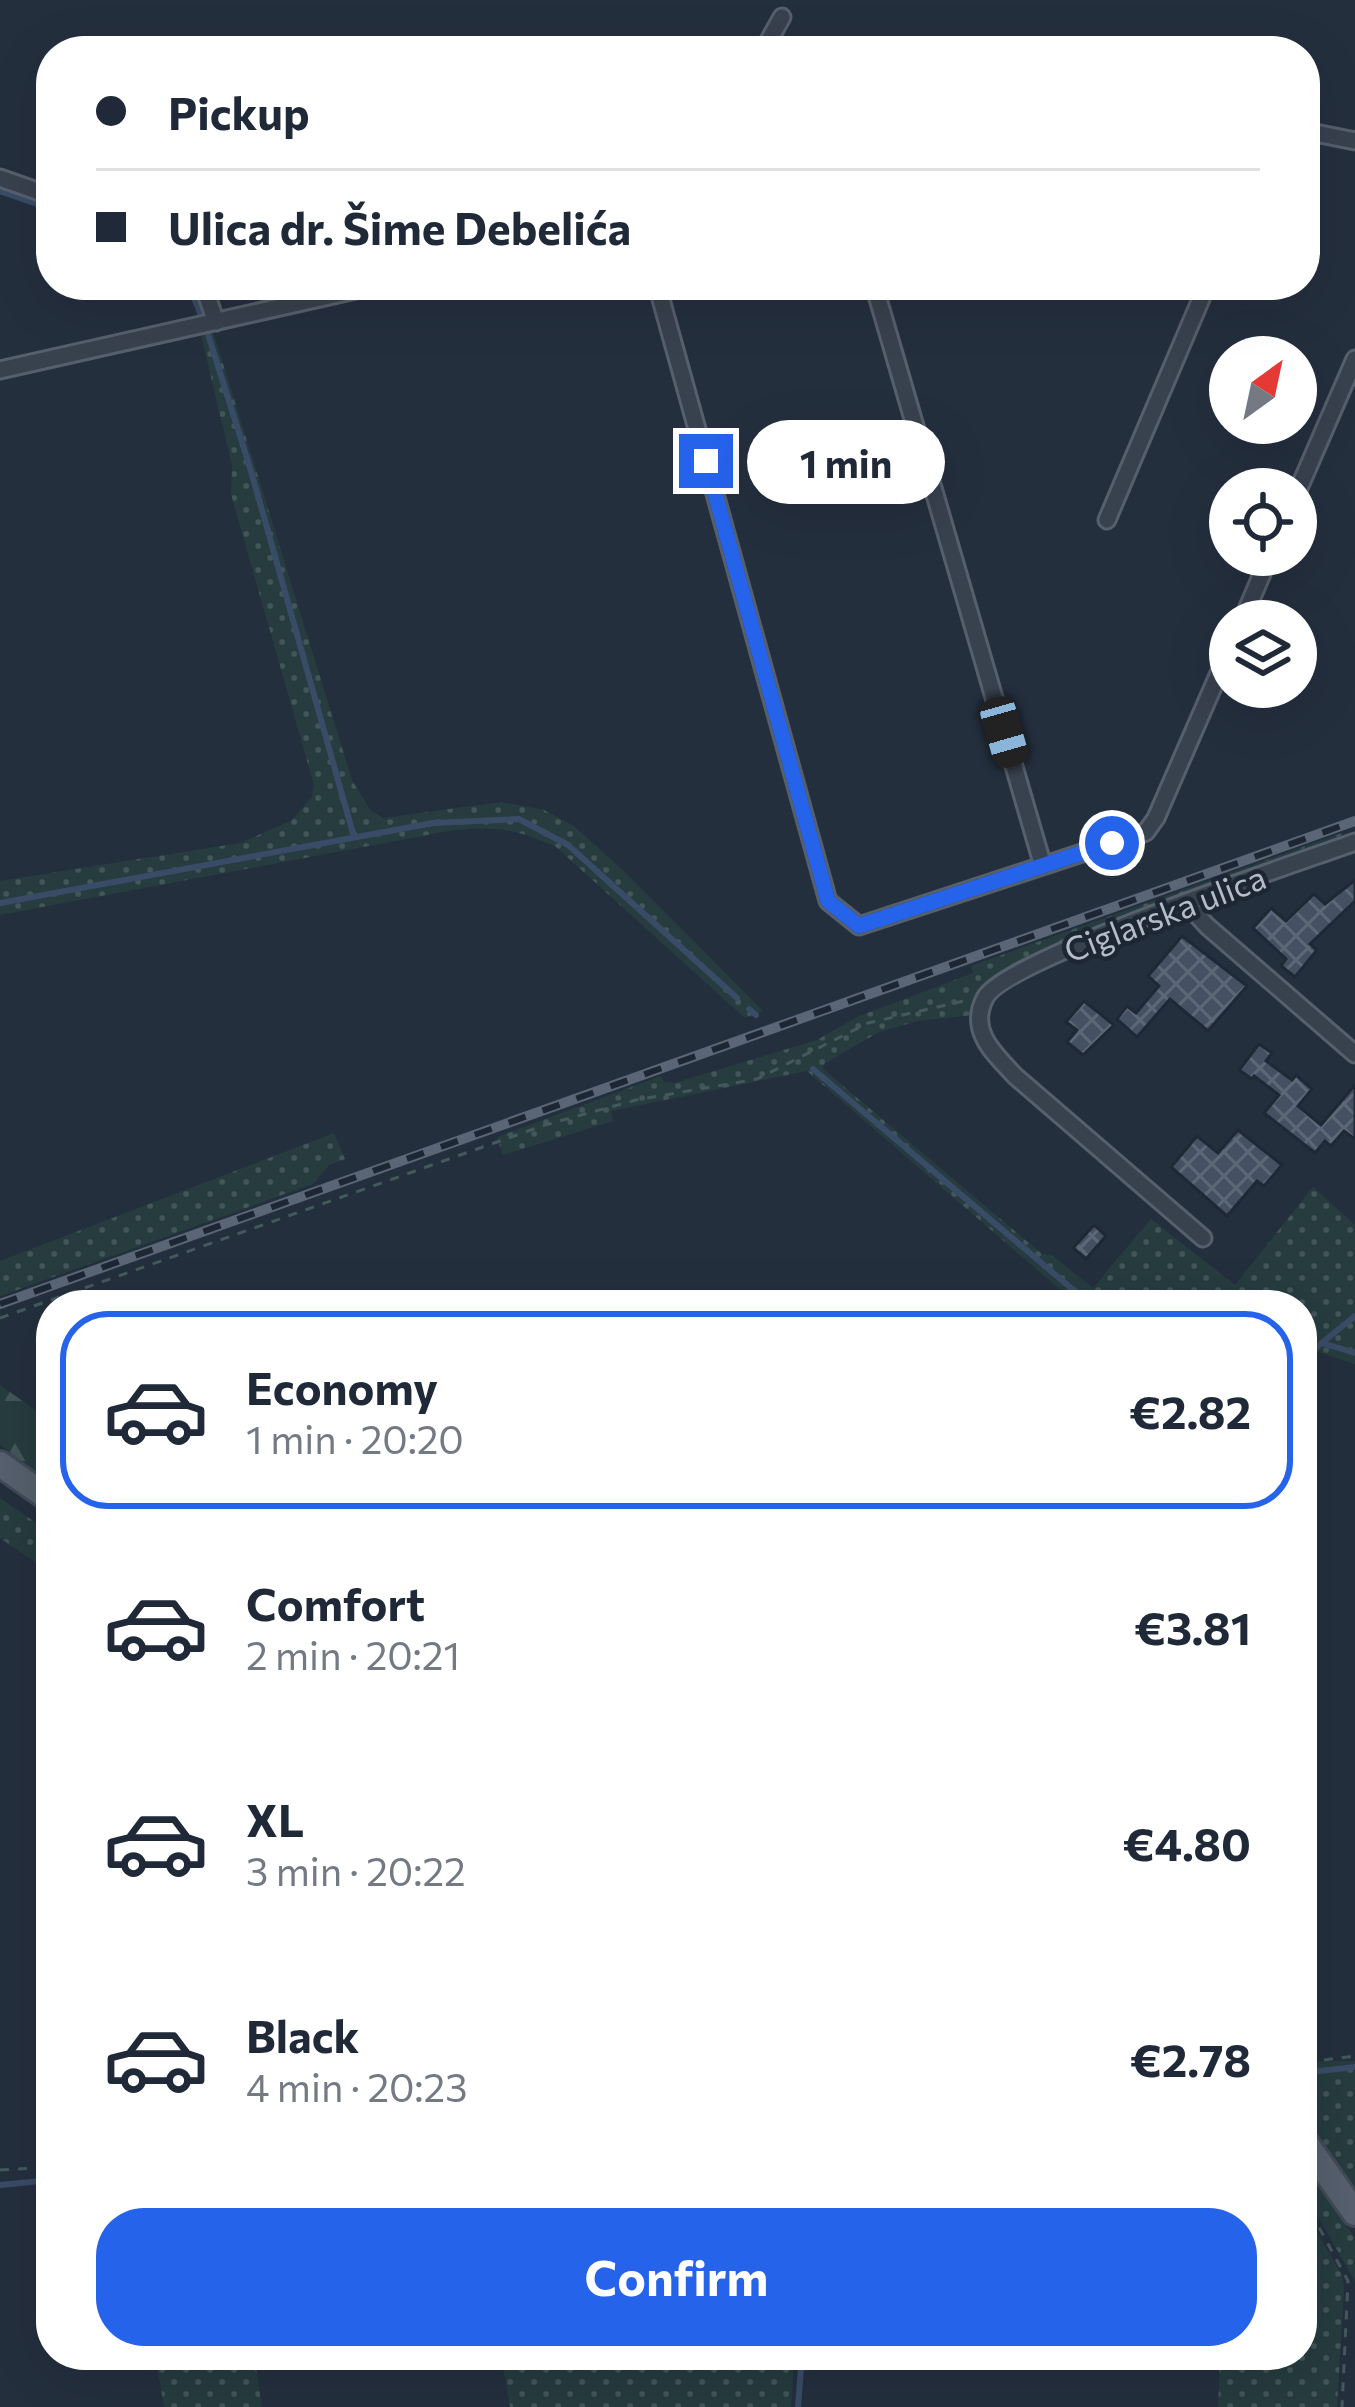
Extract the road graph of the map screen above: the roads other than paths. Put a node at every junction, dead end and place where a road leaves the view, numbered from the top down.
1 (782, 16) dead end
2 (771, 36) edge
3 (1320, 134) edge
4 (1355, 141) edge
5 (0, 178) edge
6 (36, 191) edge
7 (208, 300) edge
8 (312, 300) edge
9 (661, 300) edge
10 (878, 300) edge
11 (1201, 300) edge
12 (216, 322) junction
13 (1355, 359) edge
14 (0, 370) edge
15 (1308, 468) edge
16 (1106, 520) dead end
17 (1209, 696) edge
18 (1355, 842) edge
19 (1043, 866) junction
20 (1186, 903) junction
21 (1355, 1054) edge
22 (1203, 1238) dead end
23 (0, 1464) edge
24 (36, 1489) edge
25 (1317, 2159) edge
26 (1355, 2213) edge

1 - 2 street
3 - 4 street
5 - 6 street
7 - 12 street
8 - 12 street
9 - 19 street
10 - 19 street
11 - 16 street
12 - 14 street
13 - 15 street
17 - 19 street
18 - 20 street, Ciglarska ulica
20 - 21 street
20 - 22 street, Ciglarska ulica
23 - 24 main road
25 - 26 main road

